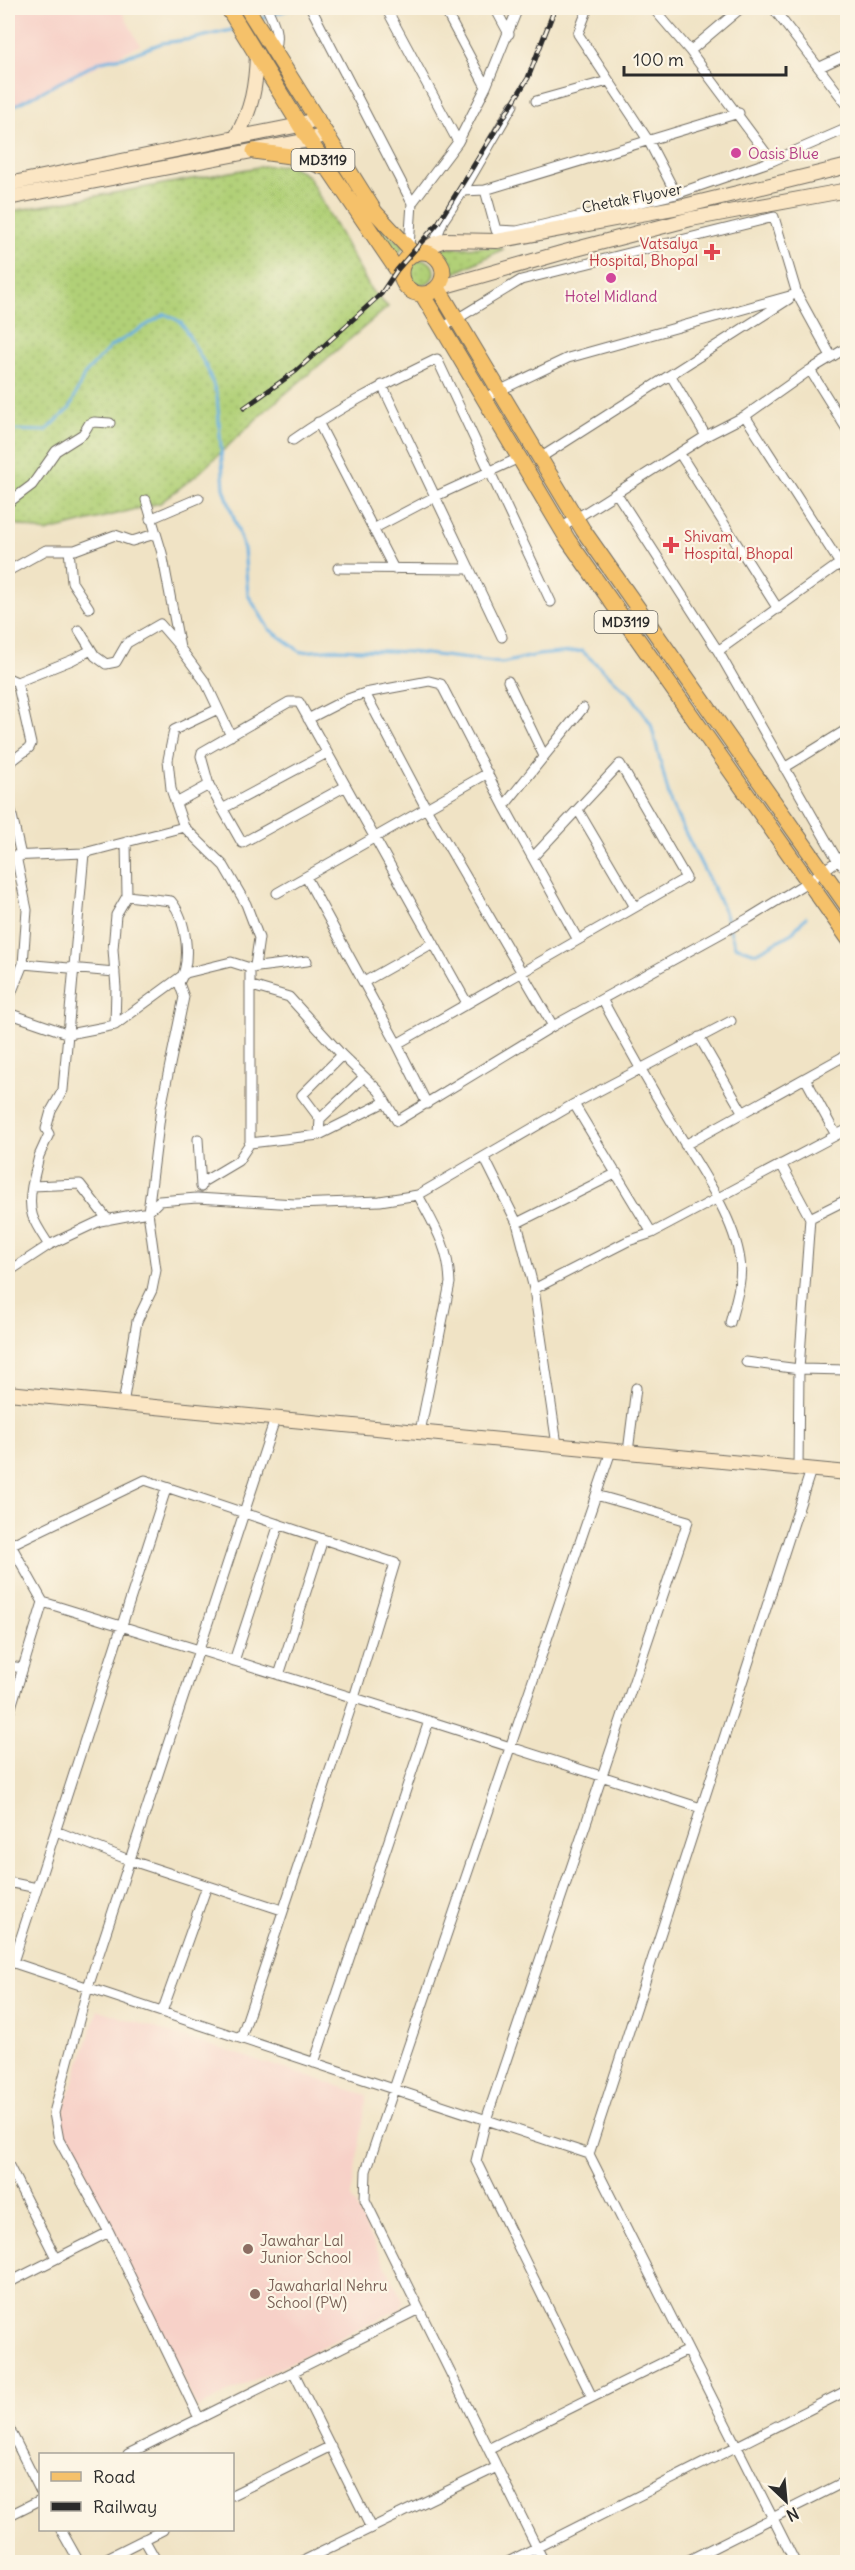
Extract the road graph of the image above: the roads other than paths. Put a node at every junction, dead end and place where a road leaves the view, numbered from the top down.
1 (268, 8) edge
2 (311, 8) edge
3 (386, 8) edge
4 (444, 8) edge
5 (495, 8) edge
6 (518, 8) edge
7 (588, 8) edge
8 (653, 8) edge
9 (741, 8) edge
10 (773, 8) edge
11 (240, 11) edge
12 (509, 34) junction
13 (253, 48) junction
14 (274, 51) junction
15 (690, 51) junction
16 (848, 54) edge
17 (820, 67) junction
18 (608, 81) junction
19 (486, 87) junction
20 (536, 102) dead end
21 (513, 105) dead end
22 (848, 106) edge
23 (739, 113) junction
24 (317, 118) junction
25 (300, 125) junction
26 (848, 128) edge
27 (327, 134) junction
28 (236, 137) junction
29 (309, 140) junction
30 (648, 140) junction
31 (458, 142) junction
32 (254, 151) junction
33 (772, 161) junction
34 (848, 166) edge
35 (329, 169) junction
36 (8, 184) edge
37 (485, 190) junction
38 (848, 190) edge
39 (463, 191) junction
40 (676, 194) junction
41 (8, 198) edge
42 (412, 203) junction
43 (420, 249) junction
44 (401, 273) junction
45 (438, 288) junction
46 (422, 294) junction
47 (796, 294) junction
48 (456, 319) junction
49 (442, 328) junction
50 (848, 347) edge
51 (454, 349) junction
52 (831, 356) junction
53 (437, 359) junction
54 (810, 370) junction
55 (672, 376) junction
56 (382, 385) junction
57 (498, 391) junction
58 (484, 398) junction
59 (745, 416) junction
60 (318, 422) junction
61 (110, 423) dead end
62 (848, 431) edge
63 (706, 436) junction
64 (292, 440) dead end
65 (680, 454) junction
66 (519, 458) junction
67 (540, 458) junction
68 (491, 471) junction
69 (617, 494) junction
70 (434, 497) junction
71 (199, 498) dead end
72 (146, 500) dead end
73 (8, 503) edge
74 (150, 519) junction
75 (577, 519) junction
76 (561, 528) junction
77 (373, 529) junction
78 (155, 534) junction
79 (60, 550) junction
80 (839, 564) junction
81 (338, 568) dead end
82 (394, 569) junction
83 (470, 569) junction
84 (8, 571) edge
85 (848, 576) edge
86 (551, 602) dead end
87 (89, 608) dead end
88 (778, 609) junction
89 (79, 630) dead end
90 (502, 637) dead end
91 (91, 650) junction
92 (182, 650) junction
93 (718, 651) junction
94 (12, 680) edge
95 (508, 681) dead end
96 (365, 693) junction
97 (218, 708) junction
98 (583, 708) dead end
99 (308, 719) junction
100 (848, 731) edge
101 (231, 736) junction
102 (327, 753) junction
103 (544, 756) junction
104 (8, 764) edge
105 (784, 768) junction
106 (488, 773) junction
107 (209, 785) junction
108 (346, 786) junction
109 (8, 798) edge
110 (176, 803) junction
111 (504, 806) junction
112 (224, 808) junction
113 (426, 808) junction
114 (578, 810) junction
115 (184, 827) junction
116 (374, 837) junction
117 (126, 842) junction
118 (848, 853) edge
119 (76, 854) junction
120 (15, 856) edge
121 (533, 857) junction
122 (838, 861) junction
123 (823, 871) junction
124 (848, 871) edge
125 (306, 877) junction
126 (809, 881) junction
127 (277, 893) dead end
128 (127, 896) junction
129 (635, 907) junction
130 (848, 907) edge
131 (848, 938) edge
132 (578, 940) junction
133 (433, 943) junction
134 (307, 961) dead end
135 (23, 964) junction
136 (252, 967) junction
137 (67, 969) junction
138 (115, 972) junction
139 (523, 972) junction
140 (186, 973) junction
141 (364, 982) junction
142 (252, 986) junction
143 (602, 999) junction
144 (8, 1001) edge
145 (467, 1004) junction
146 (8, 1013) edge
147 (731, 1021) dead end
148 (115, 1025) junction
149 (553, 1026) junction
150 (69, 1034) junction
151 (699, 1037) junction
152 (398, 1044) junction
153 (848, 1054) edge
154 (342, 1055) junction
155 (639, 1068) junction
156 (364, 1077) junction
157 (805, 1078) junction
158 (386, 1102) junction
159 (427, 1104) junction
160 (574, 1104) junction
161 (743, 1113) junction
162 (320, 1119) junction
163 (848, 1129) edge
164 (319, 1135) junction
165 (836, 1135) junction
166 (198, 1139) dead end
167 (250, 1143) junction
168 (685, 1145) junction
169 (484, 1157) junction
170 (781, 1164) junction
171 (617, 1173) junction
172 (201, 1183) junction
173 (32, 1186) junction
174 (418, 1195) junction
175 (202, 1198) junction
176 (717, 1198) junction
177 (848, 1199) edge
178 (148, 1212) junction
179 (810, 1218) junction
180 (108, 1220) junction
181 (517, 1223) junction
182 (652, 1233) junction
183 (49, 1245) junction
184 (8, 1272) edge
185 (534, 1289) junction
186 (730, 1323) dead end
187 (746, 1362) dead end
188 (799, 1369) junction
189 (848, 1370) edge
190 (636, 1388) dead end
191 (8, 1393) edge
192 (123, 1404) junction
193 (275, 1419) junction
194 (420, 1432) junction
195 (557, 1445) junction
196 (611, 1451) junction
197 (628, 1452) junction
198 (805, 1469) junction
199 (848, 1473) edge
200 (166, 1489) junction
201 (596, 1495) junction
202 (244, 1512) junction
203 (279, 1524) junction
204 (323, 1539) junction
205 (8, 1543) edge
206 (43, 1602) junction
207 (122, 1626) junction
208 (199, 1650) junction
209 (234, 1661) junction
210 (8, 1666) edge
211 (23, 1668) junction
212 (279, 1675) junction
213 (354, 1698) junction
214 (8, 1717) edge
215 (429, 1721) junction
216 (510, 1746) junction
217 (602, 1775) junction
218 (701, 1808) junction
219 (56, 1832) junction
220 (129, 1860) junction
221 (8, 1882) edge
222 (207, 1886) junction
223 (37, 1888) junction
224 (282, 1910) junction
225 (10, 1961) edge
226 (88, 1987) junction
227 (162, 2012) junction
228 (241, 2038) junction
229 (314, 2063) junction
230 (393, 2090) junction
231 (486, 2120) junction
232 (589, 2154) junction
233 (8, 2163) edge
234 (109, 2232) junction
235 (56, 2258) junction
236 (8, 2283) edge
237 (418, 2309) junction
238 (688, 2350) junction
239 (294, 2373) junction
240 (848, 2390) edge
241 (592, 2397) junction
242 (199, 2418) junction
243 (8, 2426) edge
244 (331, 2446) junction
245 (736, 2446) junction
246 (488, 2449) junction
247 (130, 2453) edge
248 (497, 2467) junction
249 (848, 2480) edge
250 (39, 2488) edge
251 (234, 2494) edge
252 (39, 2500) edge
253 (8, 2516) edge
254 (772, 2518) junction
255 (371, 2528) junction
256 (62, 2531) edge
257 (159, 2531) edge
258 (144, 2539) junction
259 (537, 2548) junction
260 (79, 2562) edge
261 (99, 2562) edge
262 (157, 2562) edge
263 (301, 2562) edge
264 (508, 2562) edge
265 (544, 2562) edge
266 (685, 2562) edge
267 (795, 2562) edge

1 - 14 street
2 - 42 street
3 - 31 street
4 - 19 street
5 - 12 street
6 - 12 street
7 - 18 street
8 - 15 street
9 - 15 street
10 - 17 street
11 - 13 main road, MD3119
11 - 14 main road, MD3119
12 - 19 street
13 - 25 main road, MD3119
13 - 28 main road
14 - 24 main road, MD3119
15 - 23 street
16 - 17 street
17 - 22 street
18 - 20 street
18 - 30 street
19 - 31 street
21 - 39 street
23 - 30 street
23 - 33 street
24 - 25 main road
24 - 27 main road, MD3119
25 - 28 main road
25 - 29 main road, MD3119
26 - 33 street
27 - 29 main road
27 - 43 main road, MD3119
28 - 36 main road
29 - 32 main road
29 - 35 main road, MD3119
30 - 37 street
30 - 40 street
31 - 42 street
32 - 35 main road
32 - 41 main road
33 - 40 street
34 - 43 main road, Chetak Flyover
35 - 44 main road, MD3119
37 - 39 street
37 - 40 street
38 - 45 main road
39 - 43 street
42 - 43 street
43 - 44 main road
43 - 45 main road
44 - 46 main road
45 - 46 main road
45 - 48 main road, MD3119
46 - 49 main road, MD3119
47 - 48 street
47 - 52 street
47 - 55 street
47 - 57 street
48 - 49 street
48 - 57 main road, MD3119
49 - 51 main road, MD3119
50 - 52 street
51 - 53 street
51 - 58 main road, MD3119
52 - 54 street
53 - 56 street
53 - 68 street
54 - 59 street
54 - 62 street
55 - 63 street
55 - 67 street
56 - 60 street
56 - 70 street
57 - 58 street
57 - 67 main road, MD3119
58 - 66 main road, MD3119
59 - 63 street
59 - 80 street
60 - 64 street
60 - 77 street
61 - 73 street
63 - 65 street
65 - 69 street
65 - 88 street
66 - 68 street
66 - 76 main road, MD3119
67 - 75 main road, MD3119
68 - 70 street
68 - 86 street
69 - 75 street
69 - 93 street
70 - 77 street
70 - 83 street
71 - 74 street
72 - 74 street
74 - 78 street
75 - 76 street
75 - 123 main road, MD3119
76 - 126 main road, MD3119
77 - 82 street
78 - 79 street
78 - 92 street
79 - 84 street
79 - 87 street
80 - 85 street
80 - 88 street
81 - 82 street
82 - 83 street
83 - 90 street
88 - 93 street
89 - 91 street
91 - 92 street
91 - 94 street
92 - 97 street
93 - 105 street
94 - 104 street
95 - 103 street
96 - 99 street
96 - 106 street
96 - 113 street
97 - 101 street
97 - 110 street
98 - 103 street
99 - 101 street
99 - 102 street
100 - 105 street
101 - 107 street
102 - 108 street
102 - 112 street
103 - 111 street
105 - 122 street
106 - 111 street
106 - 113 street
107 - 110 street
107 - 112 street
108 - 112 street
108 - 116 street
109 - 120 street
110 - 115 street
111 - 121 street
113 - 116 street
113 - 139 street
114 - 121 street
114 - 129 street
114 - 129 street
115 - 117 street
115 - 136 street
116 - 125 street
116 - 133 street
117 - 119 street
117 - 128 street
118 - 122 street
119 - 120 street
119 - 137 street
120 - 135 street
121 - 132 street
122 - 123 street
122 - 124 street
123 - 126 street
123 - 130 main road, MD3119
125 - 127 street
125 - 141 street
126 - 131 main road, MD3119
126 - 143 street
128 - 138 street
128 - 140 street
129 - 132 street
132 - 139 street
133 - 141 street
133 - 145 street
134 - 136 street
135 - 137 street
135 - 144 street
136 - 140 street
136 - 142 street
137 - 138 street
137 - 150 street
138 - 148 street
139 - 145 street
139 - 149 street
140 - 148 street
140 - 178 street
141 - 152 street
142 - 154 street
142 - 167 street
143 - 149 street
143 - 155 street
145 - 152 street
146 - 150 street
147 - 151 street
148 - 150 street
149 - 159 street
150 - 173 street
151 - 155 street
151 - 161 street
152 - 159 street
153 - 157 street
154 - 156 street
154 - 162 street
155 - 160 street
155 - 168 street
156 - 158 street
156 - 162 street
157 - 161 street
157 - 165 street
158 - 159 street
158 - 164 street
160 - 169 street
160 - 171 street
161 - 168 street
162 - 164 street
163 - 165 street
164 - 167 street
165 - 170 street
166 - 172 street
167 - 172 street
168 - 176 street
169 - 174 street
169 - 181 street
170 - 176 street
170 - 179 street
171 - 181 street
171 - 182 street
172 - 175 street
173 - 180 street
173 - 183 street
174 - 175 street
174 - 194 street
175 - 178 street
176 - 182 street
176 - 186 street
177 - 179 street
178 - 180 street
178 - 192 street
179 - 188 street
180 - 183 street
181 - 185 street
182 - 185 street
183 - 184 street
185 - 195 street
187 - 188 street
188 - 189 street
188 - 198 street
190 - 197 street
191 - 192 main road
192 - 193 main road
193 - 194 main road
193 - 202 street
194 - 195 main road
195 - 196 main road
196 - 197 main road
196 - 201 street
197 - 198 main road
198 - 199 main road
198 - 218 street
200 - 202 street
200 - 205 street
200 - 207 street
201 - 216 street
201 - 217 street
202 - 203 street
202 - 208 street
203 - 204 street
203 - 209 street
204 - 212 street
204 - 213 street
205 - 206 street
206 - 207 street
206 - 211 street
207 - 208 street
207 - 219 street
208 - 209 street
208 - 220 street
209 - 212 street
210 - 211 street
211 - 214 street
212 - 213 street
213 - 215 street
213 - 224 street
215 - 216 street
215 - 229 street
216 - 217 street
216 - 230 street
217 - 218 street
217 - 231 street
218 - 232 street
219 - 220 street
219 - 223 street
220 - 222 street
220 - 226 street
221 - 223 street
222 - 224 street
222 - 227 street
223 - 225 street
224 - 228 street
225 - 226 street
226 - 227 street
226 - 234 street
227 - 228 street
228 - 229 street
229 - 230 street
230 - 231 street
230 - 237 street
231 - 232 street
231 - 241 street
232 - 238 street
233 - 235 street
234 - 235 street
234 - 242 street
235 - 236 street
237 - 239 street
237 - 246 street
238 - 241 street
238 - 245 street
239 - 242 street
239 - 244 street
240 - 245 street
241 - 246 street
242 - 247 street
243 - 250 street
244 - 251 street
244 - 255 street
245 - 254 street
245 - 259 street
246 - 248 street
248 - 255 street
248 - 259 street
249 - 254 street
252 - 253 street
254 - 266 street
254 - 267 street
255 - 263 street
256 - 260 street
257 - 258 street
258 - 261 street
258 - 262 street
259 - 264 street
259 - 265 street

